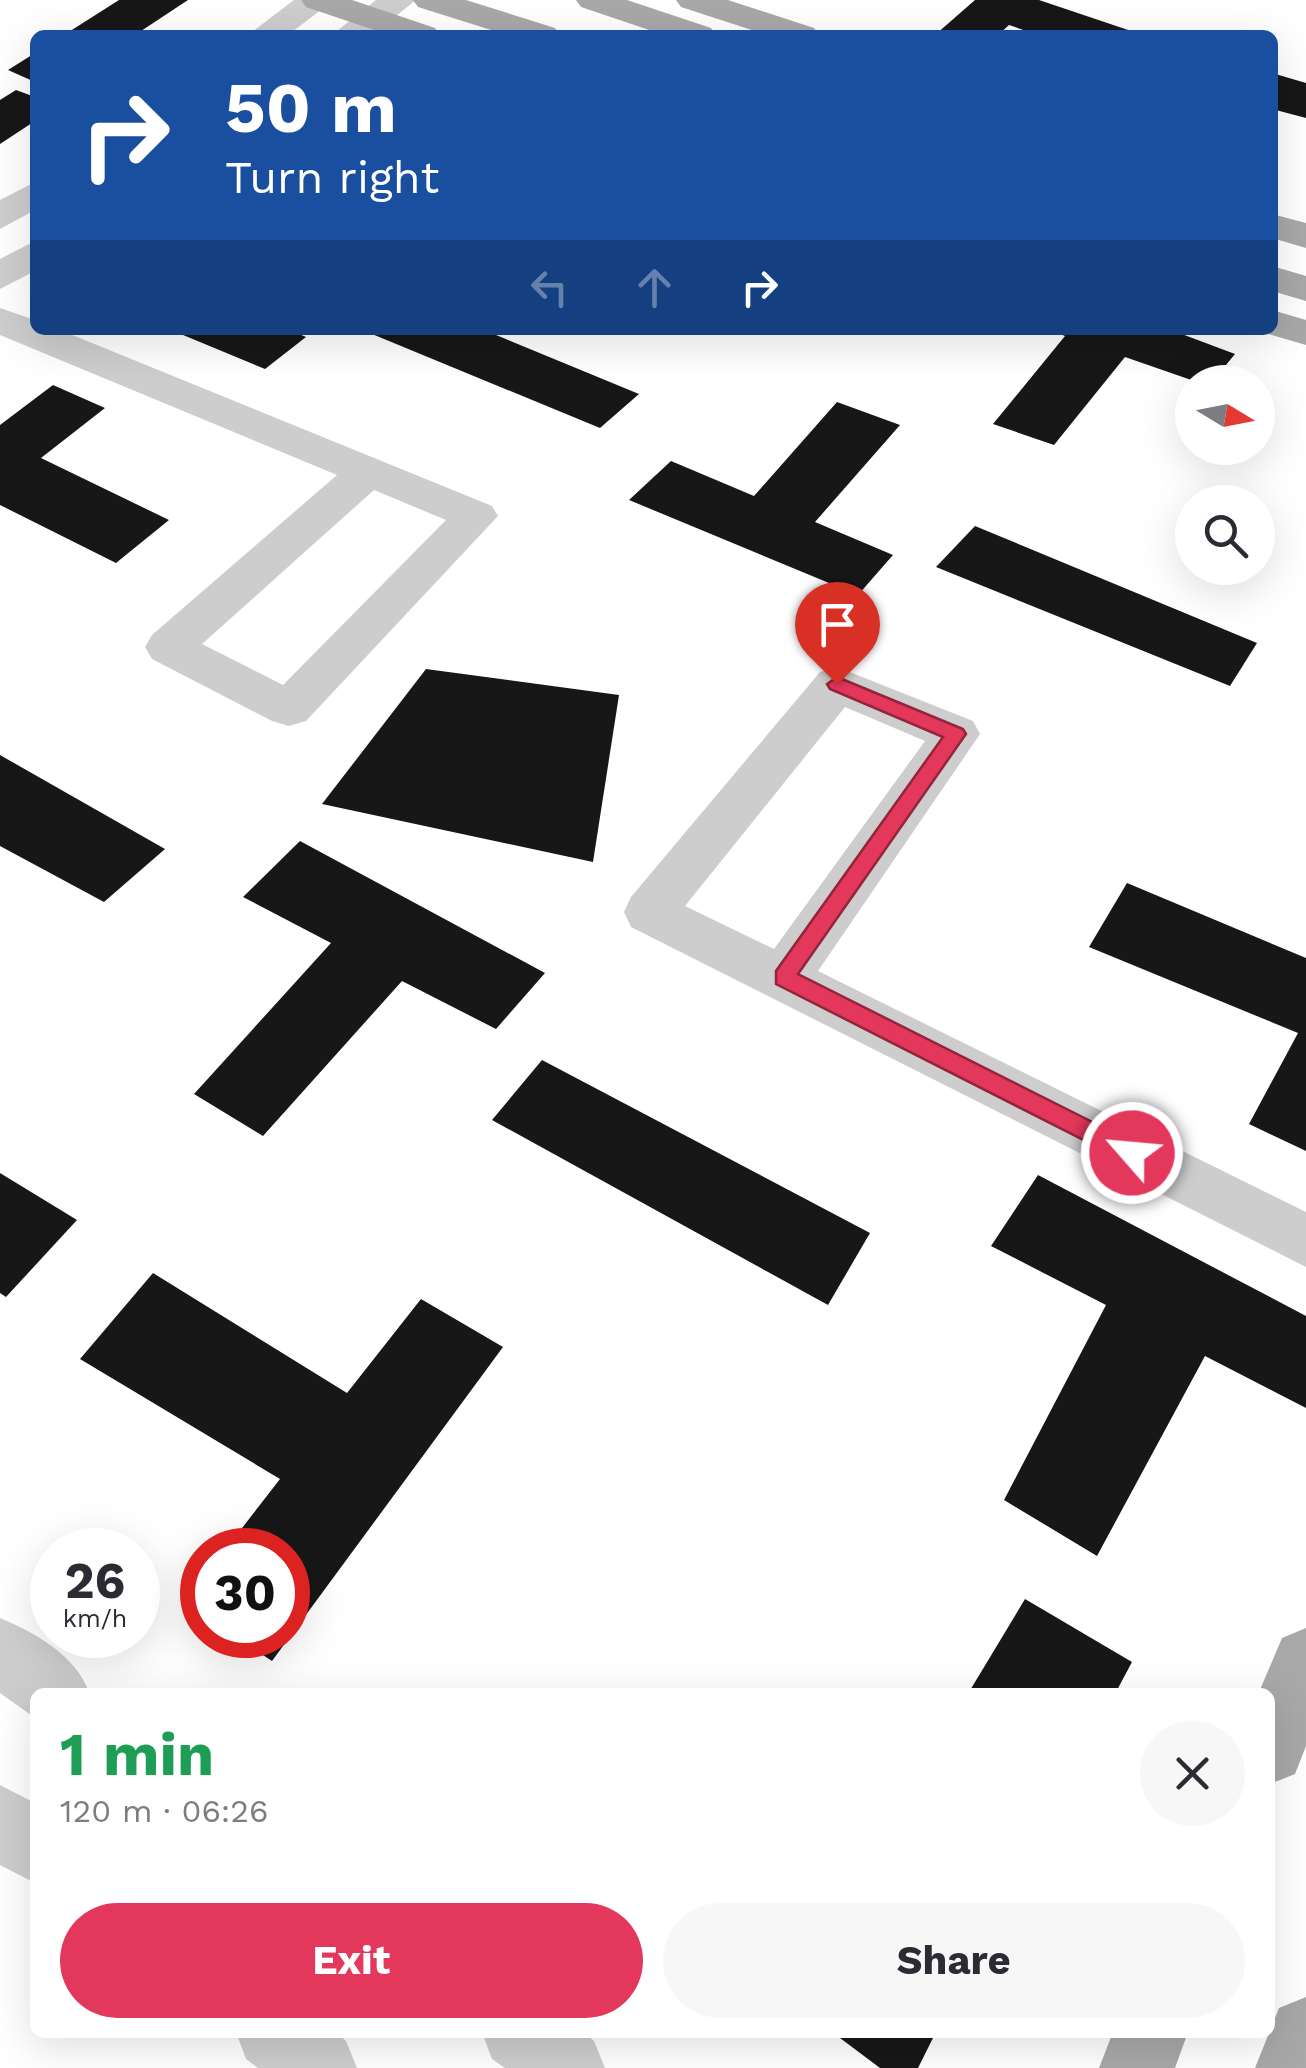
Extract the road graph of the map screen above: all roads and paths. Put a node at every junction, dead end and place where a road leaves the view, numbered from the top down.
1 (317, 0) edge
2 (430, 0) edge
3 (593, 0) edge
4 (693, 0) edge
5 (374, 18) edge
6 (272, 30) edge
7 (409, 30) edge
8 (527, 30) edge
9 (683, 30) edge
10 (786, 30) edge
11 (30, 195) edge
12 (0, 216) edge
13 (1278, 227) edge
14 (1306, 236) edge
15 (30, 256) edge
16 (0, 277) edge
17 (1278, 280) edge
18 (1306, 289) edge
19 (0, 320) edge
20 (1278, 324) edge
21 (30, 332) edge
22 (1306, 333) edge
23 (36, 335) edge
24 (368, 472) junction
25 (784, 978) junction
26 (1306, 1241) edge
27 (0, 1652) edge
28 (1306, 1662) edge
29 (50, 1688) edge
30 (1275, 1736) edge
31 (0, 1820) edge
32 (30, 1844) edge
33 (1306, 2034) edge
34 (282, 2038) edge
35 (527, 2038) edge
36 (1150, 2038) edge
37 (319, 2068) edge
38 (568, 2068) edge
39 (1137, 2068) edge
40 (1293, 2068) edge

1 - 5 main road
1 - 6 street
2 - 8 main road
3 - 9 main road
4 - 10 main road
5 - 7 main road
11 - 12 street
13 - 14 main road
15 - 16 street
17 - 18 main road
19 - 21 street
20 - 22 main road
23 - 24 street
24 - 24 street
25 - 25 street
25 - 26 street
27 - 29 street
28 - 30 main road
31 - 32 street
33 - 40 main road
34 - 37 street
35 - 38 street
36 - 39 main road

